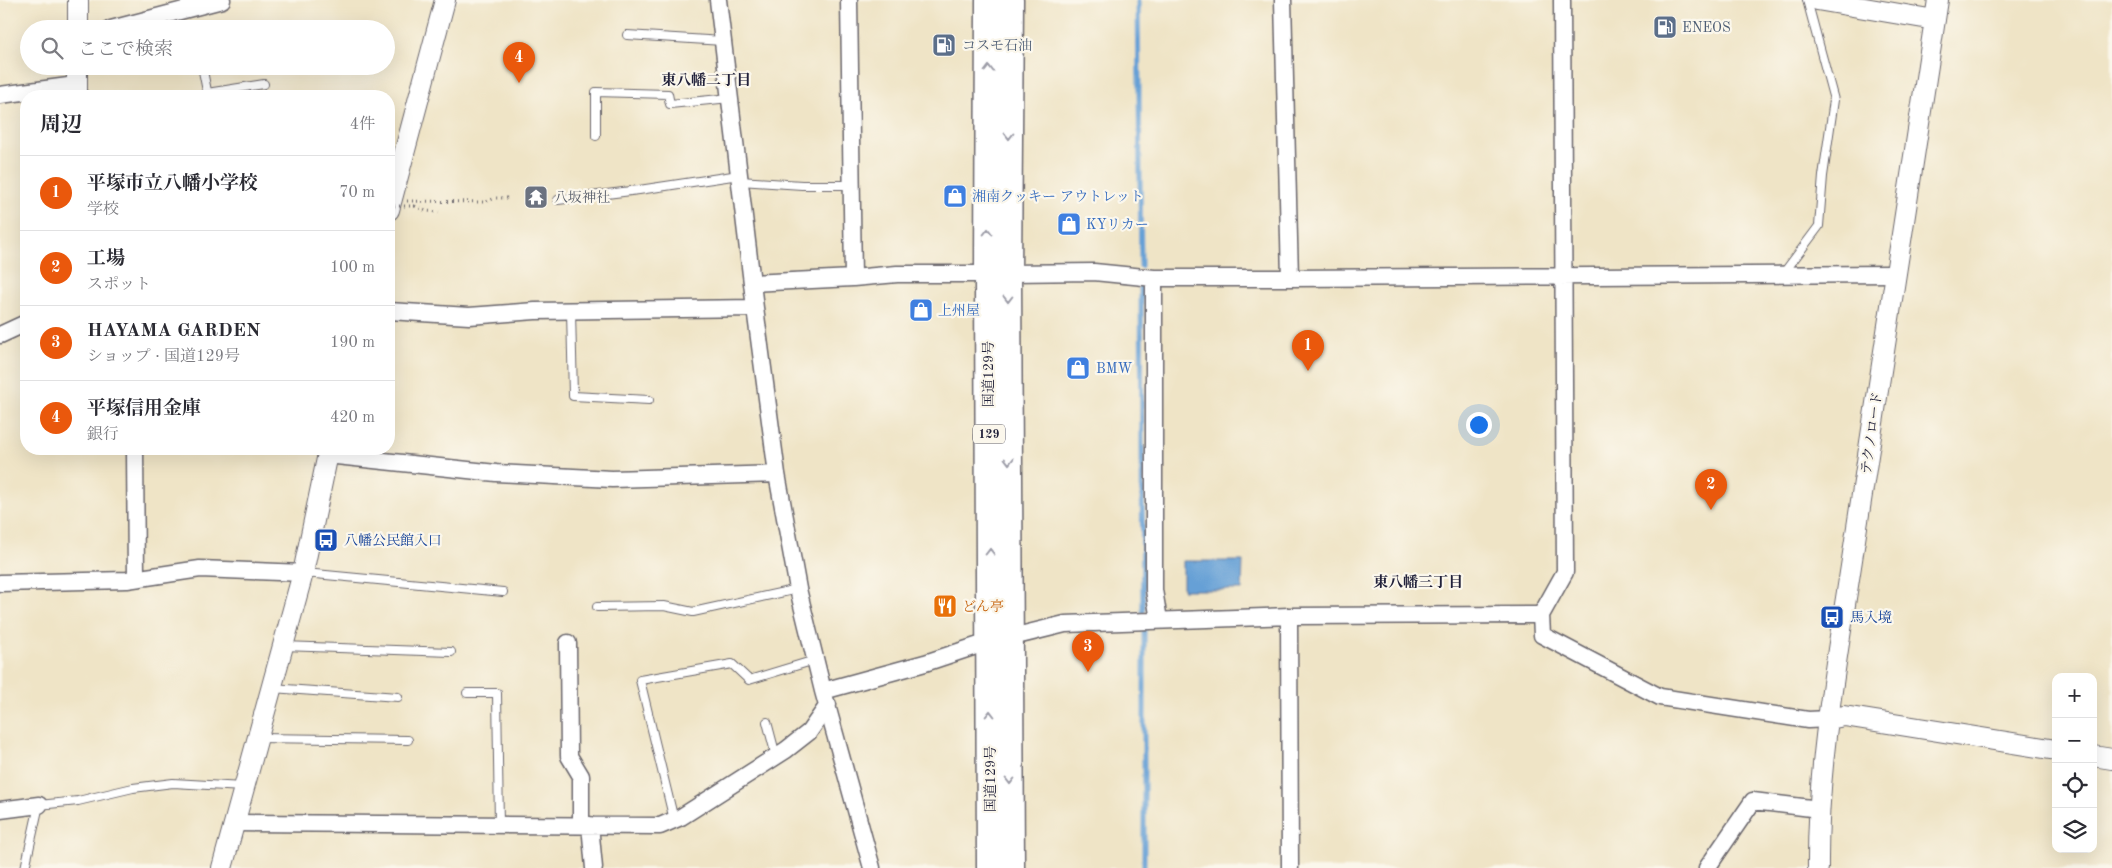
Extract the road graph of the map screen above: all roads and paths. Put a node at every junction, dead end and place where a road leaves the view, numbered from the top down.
1 (78, 0) edge
2 (222, 0) edge
3 (445, 0) edge
4 (718, 0) edge
5 (850, 0) edge
6 (989, 0) edge
7 (1010, 0) edge
8 (1283, 0) edge
9 (1562, 0) edge
10 (1807, 0) edge
11 (1817, 0) edge
12 (1938, 0) edge
13 (78, 20) edge
14 (145, 20) edge
15 (1935, 20) junction
16 (627, 35) dead end
17 (724, 41) junction
18 (204, 75) edge
19 (76, 82) edge
20 (264, 84) dead end
21 (29, 90) edge
22 (206, 90) edge
23 (233, 90) edge
24 (20, 92) edge
25 (0, 95) edge
26 (730, 98) junction
27 (596, 136) dead end
28 (740, 178) junction
29 (853, 185) junction
30 (395, 192) edge
31 (511, 198) dead end
32 (558, 200) dead end
33 (395, 204) edge
34 (395, 204) edge
35 (439, 212) dead end
36 (998, 274) junction
37 (1894, 274) junction
38 (1783, 275) junction
39 (1565, 277) junction
40 (854, 278) junction
41 (1154, 278) junction
42 (1290, 278) junction
43 (752, 283) junction
44 (754, 308) junction
45 (395, 310) edge
46 (572, 311) junction
47 (20, 326) edge
48 (0, 335) edge
49 (649, 400) dead end
50 (135, 455) edge
51 (327, 455) edge
52 (352, 455) edge
53 (777, 474) junction
54 (303, 573) junction
55 (136, 578) junction
56 (0, 584) edge
57 (798, 589) junction
58 (503, 592) dead end
59 (598, 607) dead end
60 (1541, 615) junction
61 (1289, 616) junction
62 (1159, 620) junction
63 (1000, 639) junction
64 (568, 643) dead end
65 (283, 646) junction
66 (451, 652) dead end
67 (815, 660) junction
68 (272, 688) junction
69 (467, 693) dead end
70 (398, 697) dead end
71 (825, 698) junction
72 (1829, 718) junction
73 (767, 722) dead end
74 (258, 738) junction
75 (408, 740) dead end
76 (2052, 749) edge
77 (776, 756) junction
78 (2097, 757) edge
79 (2112, 759) edge
80 (246, 787) junction
81 (39, 805) junction
82 (0, 810) edge
83 (1819, 810) junction
84 (674, 820) junction
85 (236, 823) junction
86 (499, 825) junction
87 (586, 825) junction
88 (26, 868) edge
89 (222, 868) edge
90 (594, 868) edge
91 (872, 868) edge
92 (990, 868) edge
93 (1011, 868) edge
94 (1290, 868) edge
95 (1707, 868) edge
96 (1818, 868) edge

1 - 13 street
2 - 14 street
3 - 30 street
4 - 17 street
5 - 29 street
36 -> 6 highway, 国道129号 / 129
7 -> 36 highway, 国道129号 / 129
8 - 42 street
9 - 39 street
10 - 38 lane
11 - 15 street
12 - 15 street, テクノロード
15 - 37 street, テクノロード
16 - 17 lane
17 - 26 street
18 - 22 lane
19 - 21 street
20 - 23 lane
24 - 25 street
26 - 27 lane
26 - 28 street
28 - 29 lane
28 - 32 lane
28 - 43 street
29 - 40 street
31 - 33 path
34 - 35 path, bridge
36 - 40 street
36 - 41 street
36 - 63 highway, 国道129号 / 129
37 - 38 street
37 - 72 street, テクノロード
38 - 39 street
39 - 42 street
39 - 60 street
40 - 43 street
41 - 42 street
41 - 62 street
43 - 44 street
44 - 46 street
44 - 53 street
45 - 46 street
46 - 49 lane
47 - 48 street
50 - 55 street
51 - 54 street
52 - 53 street
53 - 57 street
54 - 55 street
54 - 58 lane
54 - 65 street
55 - 56 street
57 - 59 lane
57 - 67 street
60 - 61 street
60 - 72 street
61 - 62 street
61 - 94 street
62 - 63 street
63 - 71 street
92 -> 63 highway, 国道129号 / 129
63 -> 93 highway, 国道129号 / 129
64 - 87 street
65 - 66 lane
65 - 68 street
67 - 71 street
67 - 84 lane
68 - 70 lane
68 - 74 street
69 - 86 lane
71 - 77 street
71 - 91 street
72 - 76 street
72 - 83 street, テクノロード
73 - 77 lane
74 - 75 lane
74 - 80 street
77 - 84 street
78 - 79 street
80 - 81 lane
80 - 85 street
81 - 82 street
81 - 88 lane
83 - 95 street
83 - 96 street, テクノロード
84 - 87 street
85 - 86 street
85 - 89 street
86 - 87 street
87 - 90 street

